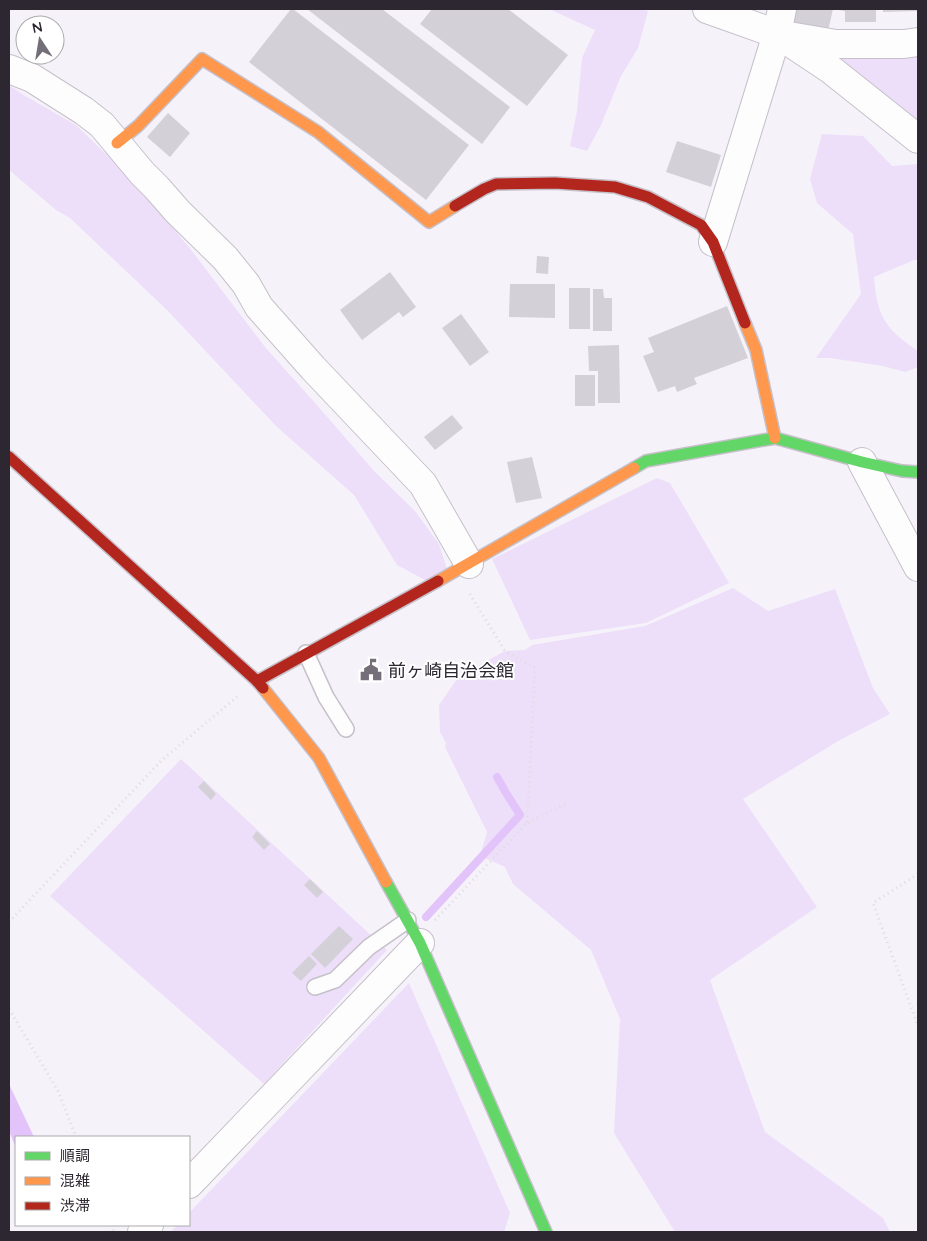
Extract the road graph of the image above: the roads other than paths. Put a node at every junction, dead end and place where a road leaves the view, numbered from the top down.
1 (707, 9) edge
2 (780, 21) edge
3 (918, 42) edge
4 (9, 69) edge
5 (918, 139) edge
6 (117, 143) junction
7 (713, 242) junction
8 (775, 438) junction
9 (10, 462) edge
10 (862, 462) junction
11 (918, 472) edge
12 (462, 567) junction
13 (918, 567) edge
14 (306, 653) junction
15 (257, 681) junction
16 (346, 729) dead end
17 (415, 934) junction
18 (315, 987) dead end
19 (190, 1183) edge
20 (546, 1232) edge

1 - 2 street
2 - 3 street
2 - 5 street
2 - 7 street
4 - 6 street
6 - 7 street
6 - 12 street
7 - 8 street
8 - 10 street
8 - 12 street
9 - 15 street
10 - 11 street
10 - 13 street
12 - 14 street
14 - 15 street
14 - 16 lane
15 - 17 street
17 - 18 lane
17 - 19 street
17 - 20 street

